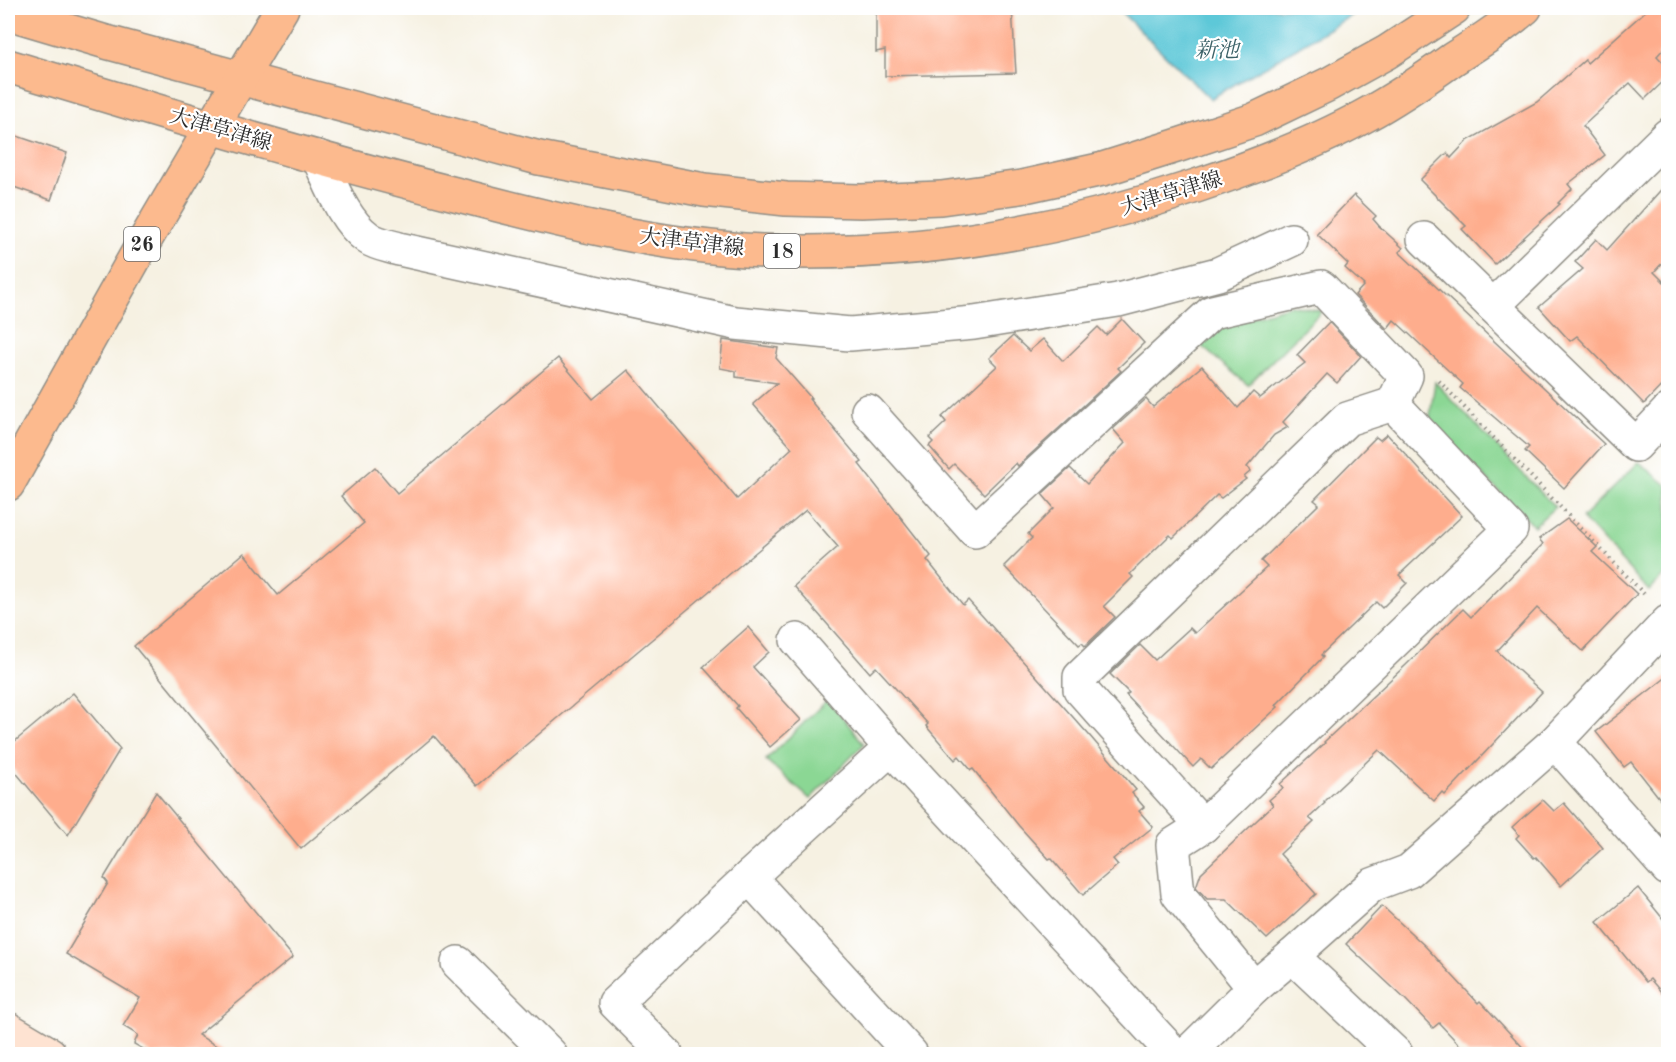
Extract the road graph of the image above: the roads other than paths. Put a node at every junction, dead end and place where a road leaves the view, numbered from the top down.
1 (282, 8) edge
2 (1454, 8) edge
3 (1525, 8) edge
4 (8, 14) edge
5 (8, 66) edge
6 (240, 78) junction
7 (212, 126) junction
8 (1668, 135) edge
9 (318, 157) junction
10 (1424, 239) dead end
11 (1291, 240) dead end
12 (1493, 306) junction
13 (1400, 390) junction
14 (868, 411) dead end
15 (1668, 411) edge
16 (8, 484) edge
17 (1658, 610) edge
18 (797, 640) dead end
19 (1555, 742) junction
20 (891, 748) junction
21 (1203, 826) junction
22 (1668, 869) edge
23 (749, 877) junction
24 (1293, 956) junction
25 (458, 963) dead end
26 (1254, 988) junction
27 (8, 1029) edge
28 (50, 1054) edge
29 (550, 1054) edge
30 (666, 1054) edge
31 (911, 1054) edge
32 (1174, 1054) edge
33 (1187, 1054) edge
34 (1396, 1054) edge

1 - 6 main road, 26
2 - 6 main road, 大津草津線
3 - 9 main road, 大津草津線 / 18
4 - 6 main road, 大津草津線
5 - 7 main road, 大津草津線 / 18
6 - 7 main road, 26
7 - 9 main road, 大津草津線 / 18
7 - 16 main road, 26
8 - 12 street
9 - 11 street
10 - 12 street
12 - 15 street
13 - 14 street
13 - 21 street
13 - 21 street
17 - 19 street
18 - 20 street
19 - 22 street
19 - 24 street
20 - 23 street
20 - 32 street
21 - 26 street
23 - 30 street
23 - 31 street
24 - 26 street
24 - 34 street
25 - 29 street
26 - 33 street
27 - 28 street

